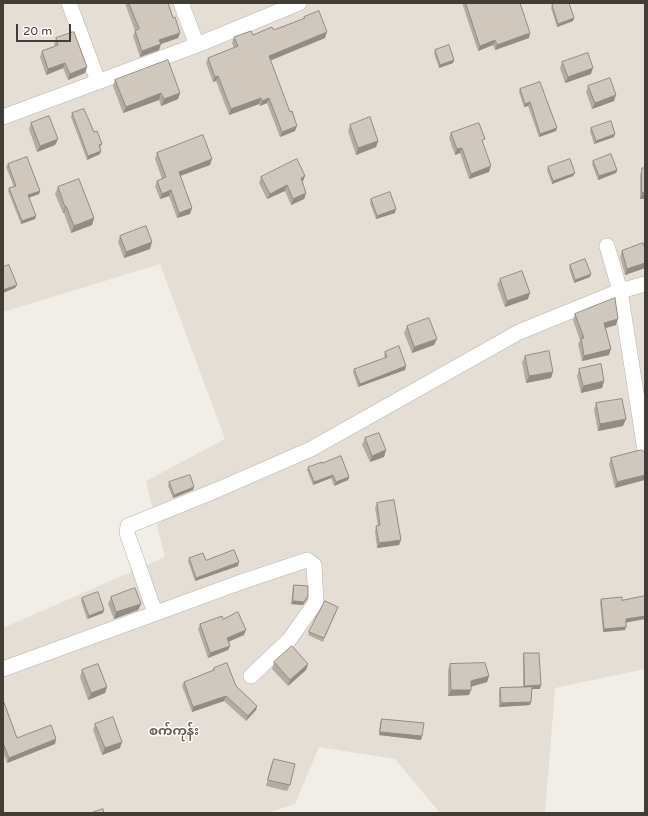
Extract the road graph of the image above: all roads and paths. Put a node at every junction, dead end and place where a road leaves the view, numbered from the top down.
1 (69, 3) edge
2 (181, 3) edge
3 (299, 3) edge
4 (197, 45) junction
5 (98, 81) junction
6 (3, 117) edge
7 (607, 246) dead end
8 (645, 284) edge
9 (620, 291) junction
10 (645, 450) edge
11 (155, 613) junction
12 (3, 669) edge
13 (251, 676) dead end

1 - 5 street
2 - 4 street
3 - 4 street
4 - 5 street
5 - 6 street
7 - 9 street
8 - 9 street
9 - 10 street
9 - 11 street
11 - 12 street
11 - 13 street

